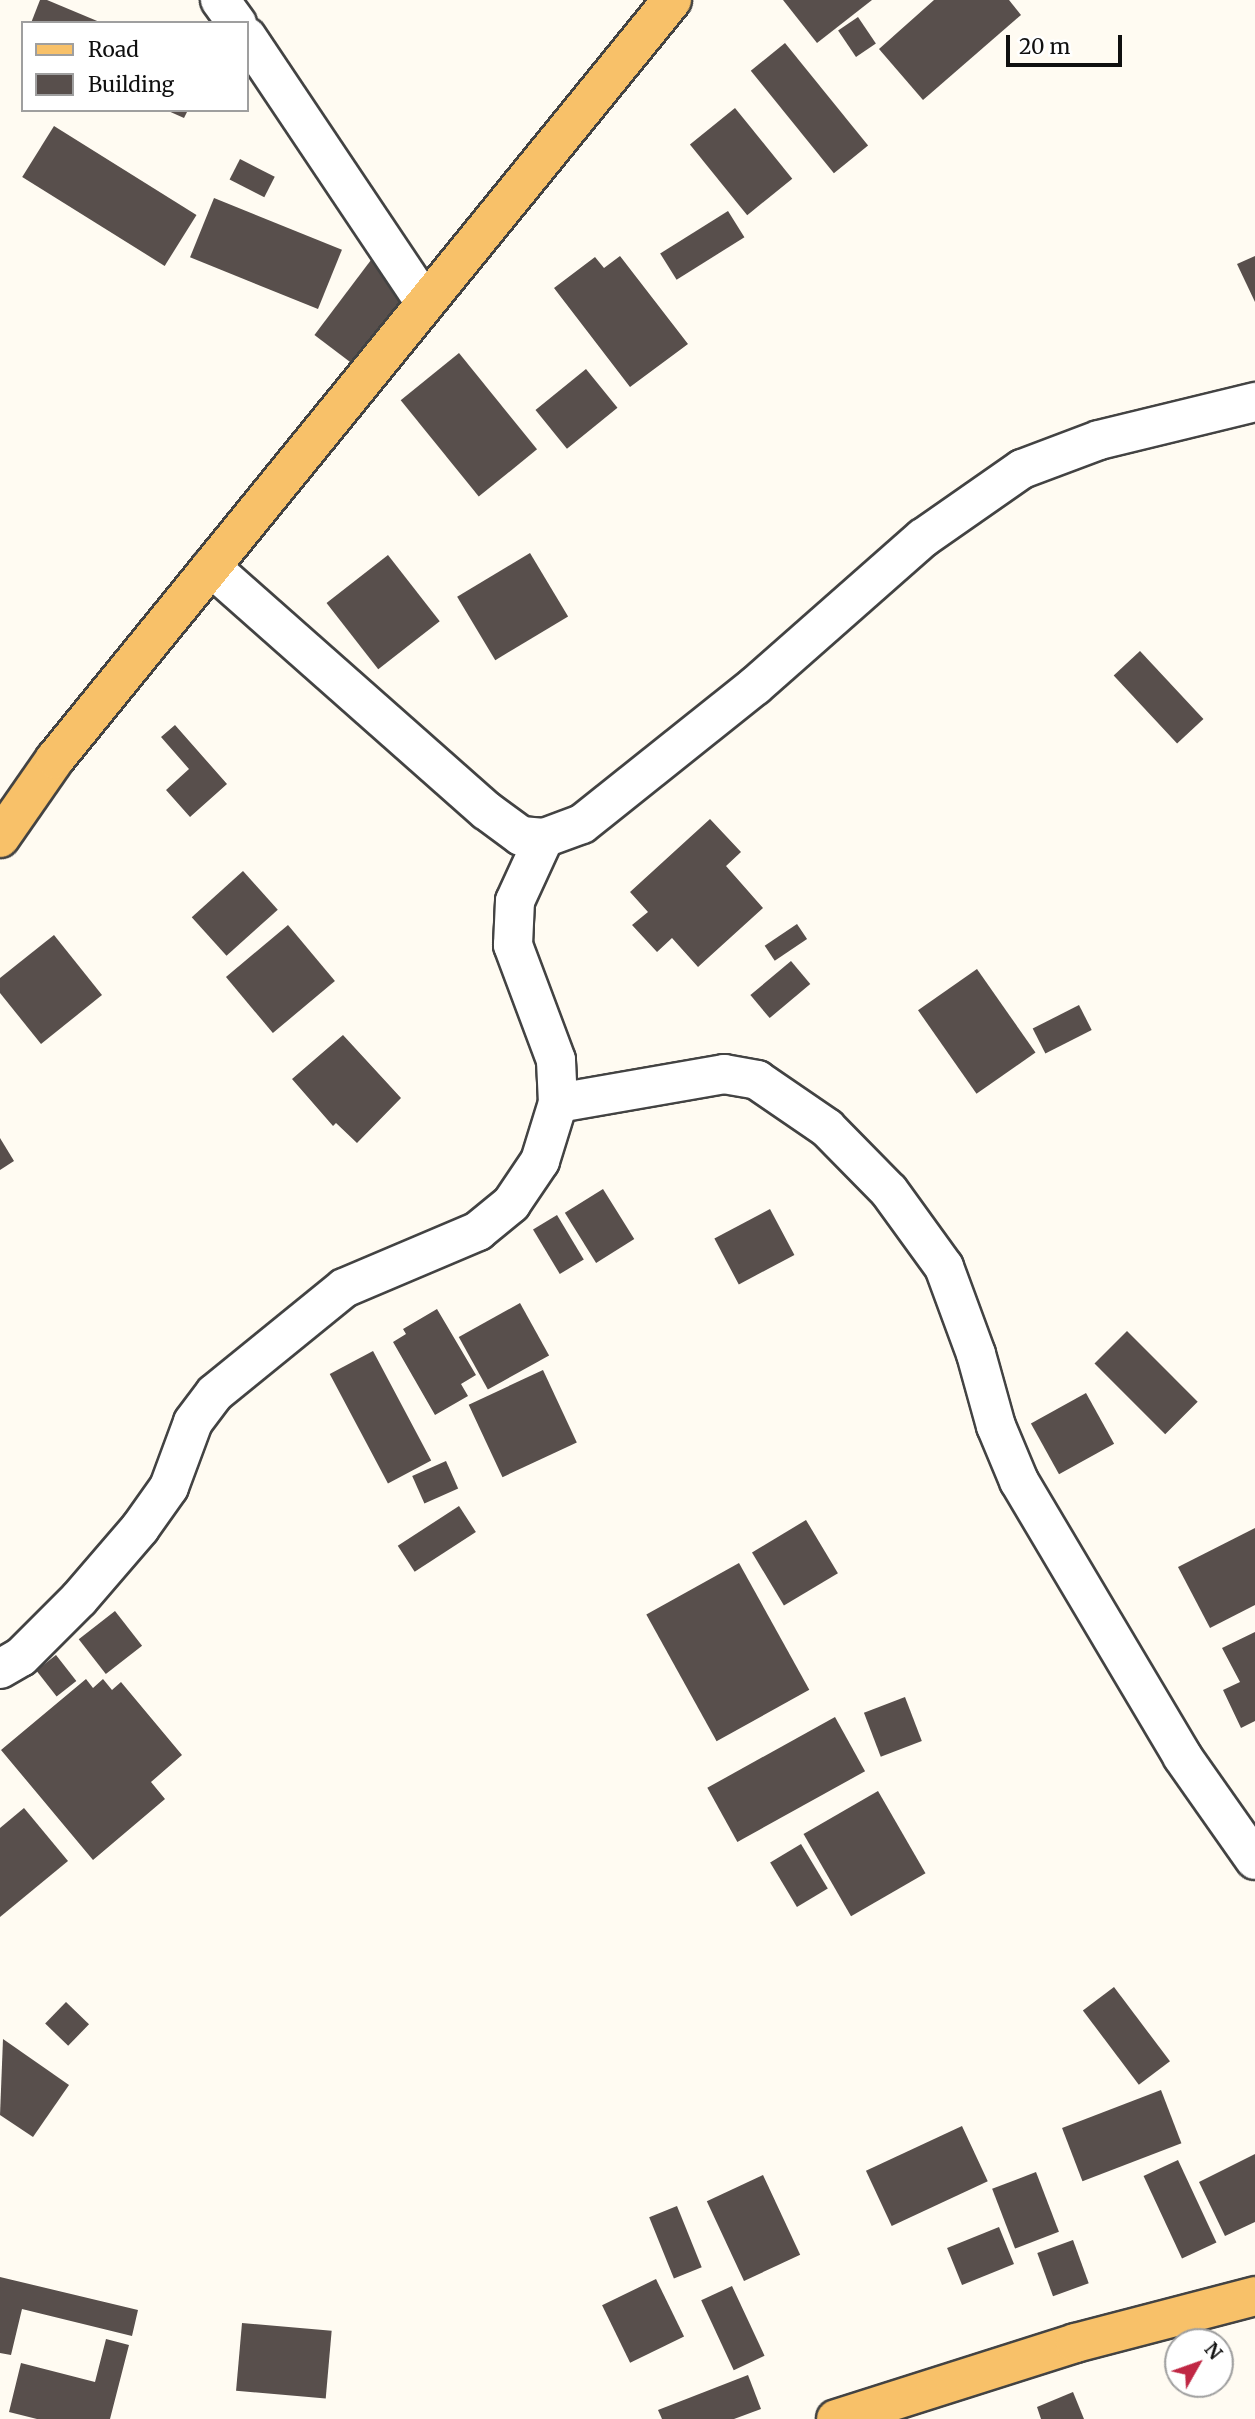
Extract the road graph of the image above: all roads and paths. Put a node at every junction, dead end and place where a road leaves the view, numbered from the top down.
1 (219, 0) edge
2 (672, 0) edge
3 (235, 21) edge
4 (248, 38) edge
5 (425, 303) junction
6 (1255, 402) edge
7 (211, 568) junction
8 (0, 838) edge
9 (544, 838) junction
10 (558, 1103) junction
11 (0, 1669) edge
12 (1255, 1860) edge
13 (1255, 2296) edge
14 (836, 2419) edge

1 - 3 street
2 - 5 main road
4 - 5 street
5 - 7 main road
6 - 9 street
7 - 8 main road
7 - 9 street
9 - 10 street
10 - 11 street
10 - 12 street
13 - 14 main road

